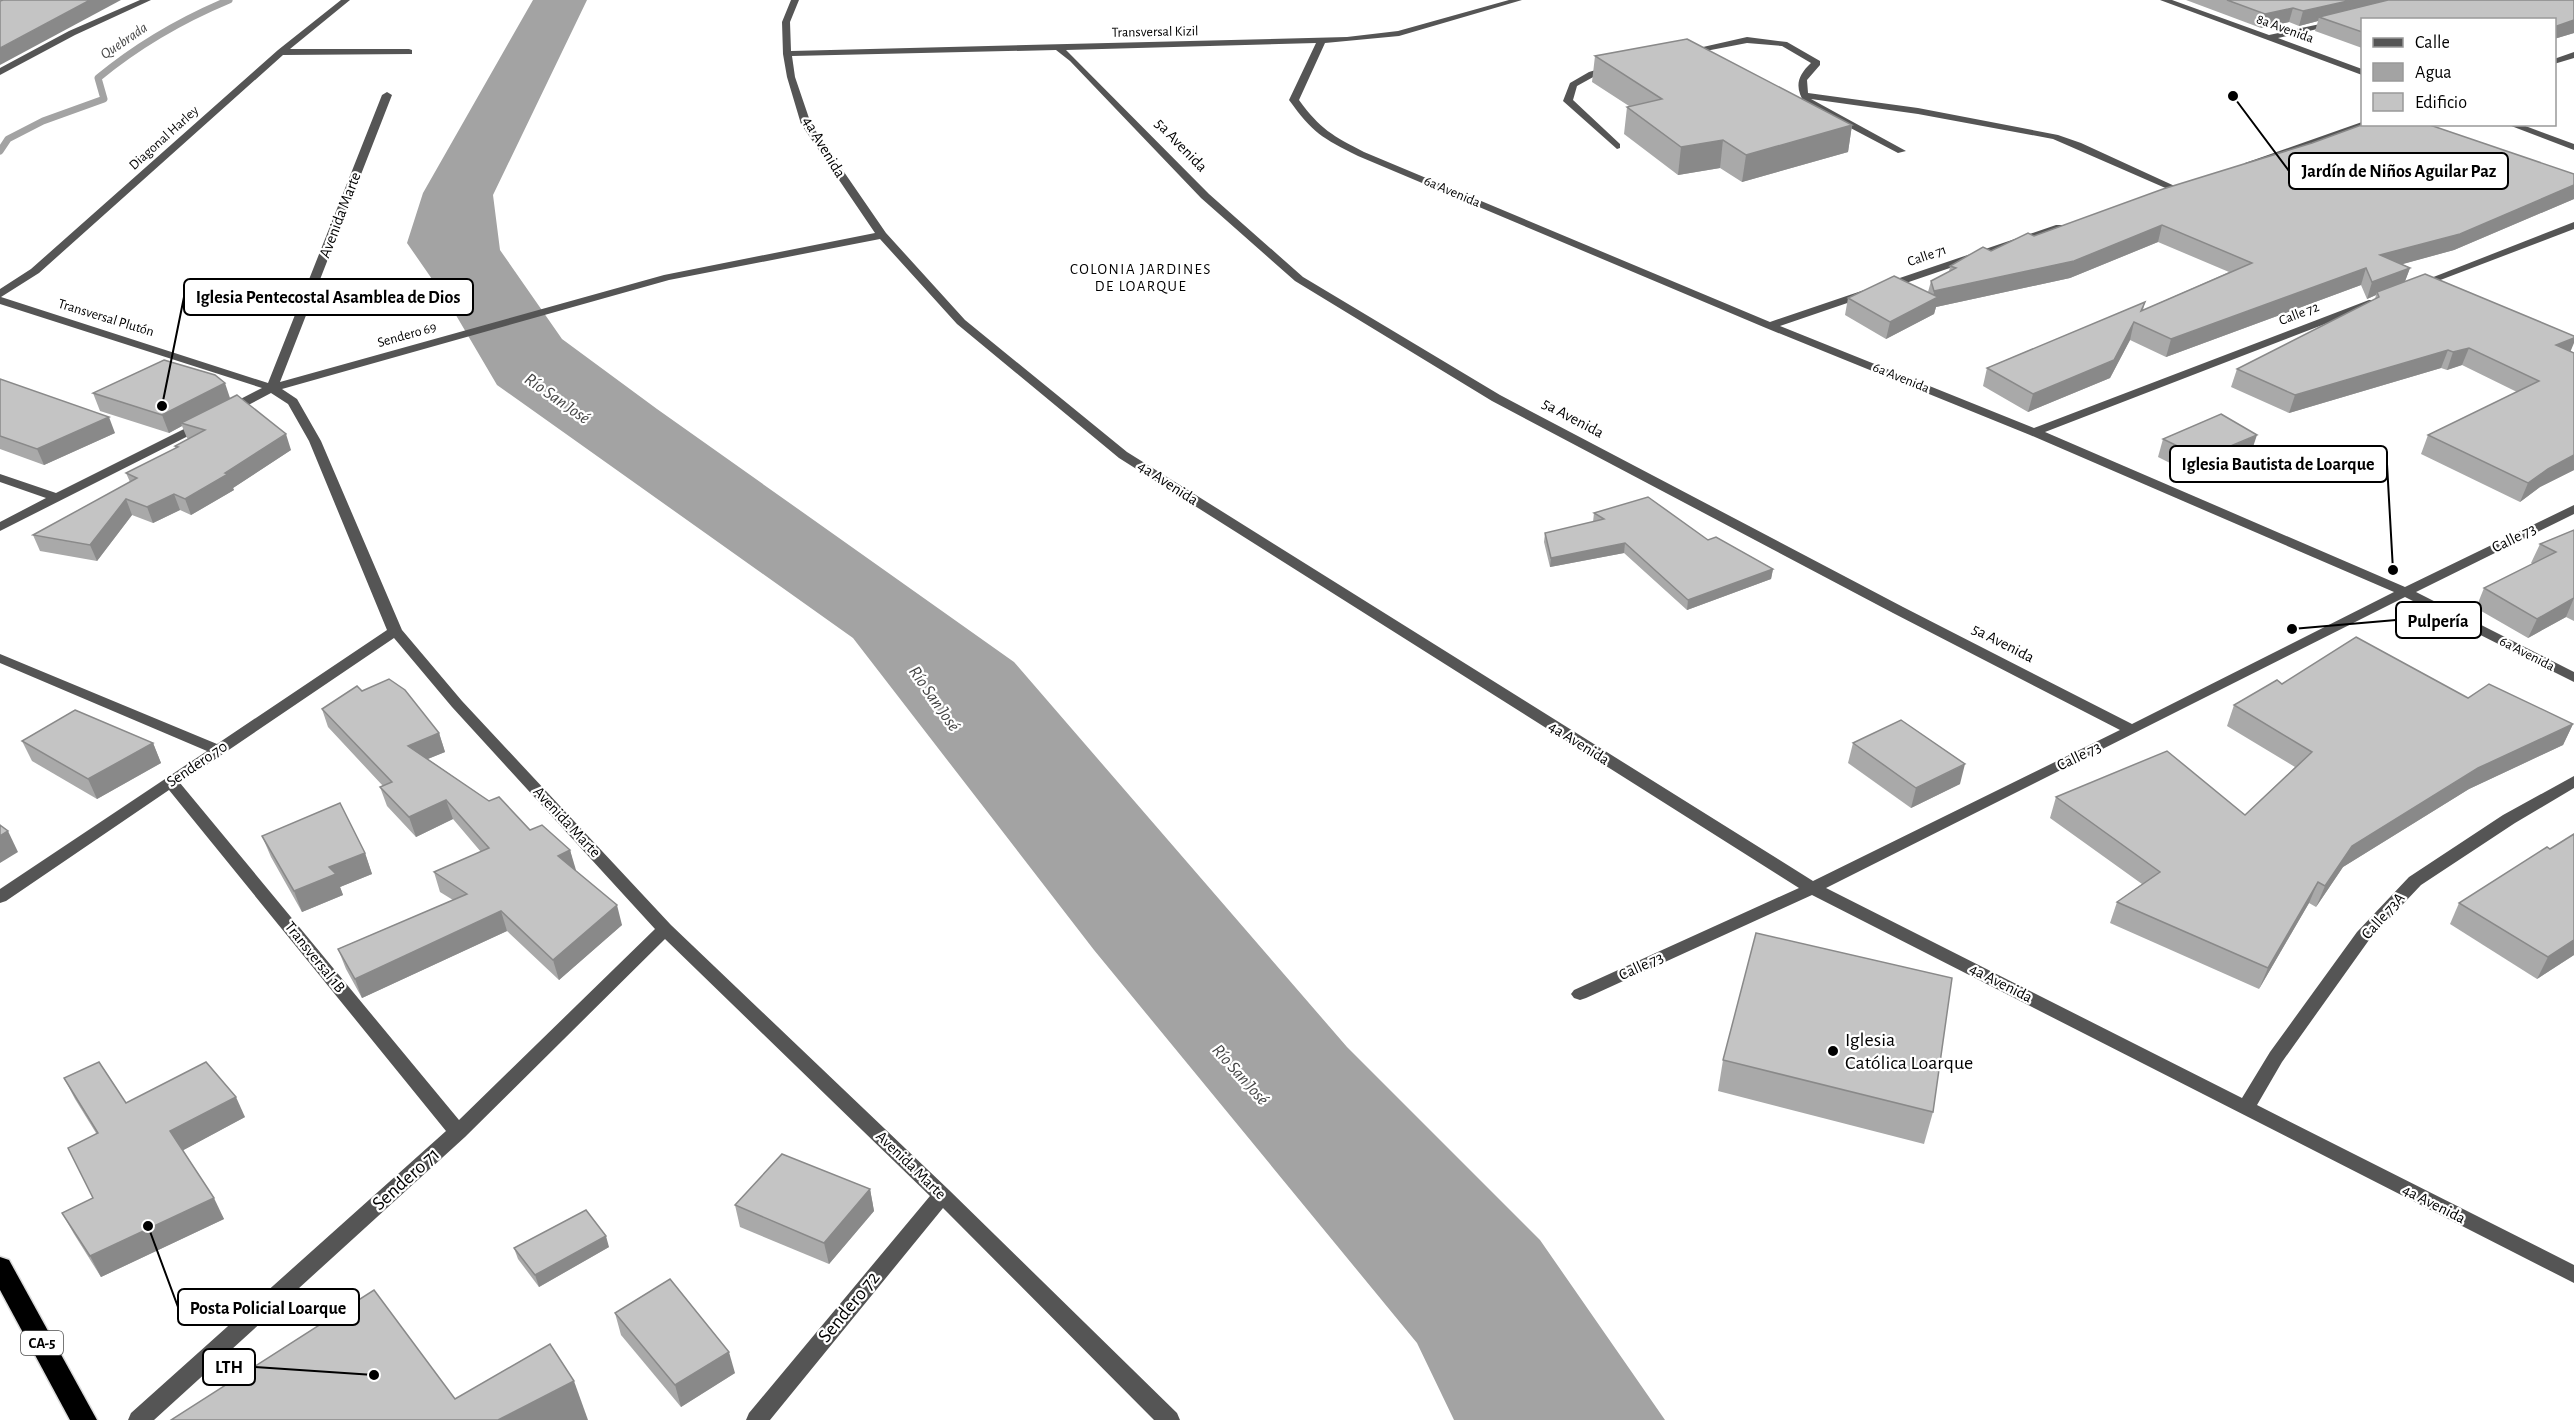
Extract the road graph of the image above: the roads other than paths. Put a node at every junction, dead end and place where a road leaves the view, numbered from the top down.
1 (147, 0) edge
2 (346, 0) edge
3 (795, 0) edge
4 (1518, 0) edge
5 (2164, 0) edge
6 (2347, 19) edge
7 (2269, 38) junction
8 (1321, 42) junction
9 (1059, 48) junction
10 (281, 52) junction
11 (409, 52) dead end
12 (787, 54) junction
13 (1677, 54) edge
14 (2574, 55) edge
15 (2557, 61) edge
16 (2574, 64) edge
17 (1619, 66) edge
18 (0, 72) edge
19 (2361, 72) edge
20 (387, 95) dead end
21 (1803, 95) junction
22 (2361, 126) edge
23 (2516, 126) edge
24 (1617, 146) dead end
25 (2574, 147) edge
26 (1901, 151) dead end
27 (2242, 166) edge
28 (2185, 184) edge
29 (2174, 188) junction
30 (2162, 192) edge
31 (2073, 222) edge
32 (2574, 225) edge
33 (882, 235) junction
34 (2409, 288) edge
35 (0, 294) edge
36 (2387, 297) edge
37 (0, 300) edge
38 (1770, 326) junction
39 (272, 388) junction
40 (2034, 432) junction
41 (0, 478) edge
42 (57, 498) junction
43 (2574, 509) edge
44 (0, 527) edge
45 (2404, 591) junction
46 (395, 631) junction
47 (0, 658) edge
48 (2574, 678) edge
49 (2132, 730) junction
50 (219, 750) junction
51 (2574, 781) edge
52 (171, 782) junction
53 (1812, 888) junction
54 (0, 897) edge
55 (665, 929) junction
56 (1580, 994) dead end
57 (2246, 1107) junction
58 (458, 1132) junction
59 (942, 1195) junction
60 (1, 1272) edge
61 (2574, 1275) edge
62 (84, 1420) edge
63 (139, 1420) edge
64 (757, 1420) edge
65 (1169, 1420) edge

1 - 18 street
2 - 10 street, Diagonal Harley
3 - 12 street, 4a Avenida
4 - 8 street, Transversal Kizil
5 - 7 street, 8a Avenida
6 - 7 street
7 - 19 street, 8a Avenida
8 - 9 street, Transversal Kizil
8 - 38 street, 6a Avenida
9 - 12 street, Transversal Kizil
9 - 49 street, 5a Avenida
10 - 11 street
10 - 35 street, Diagonal Harley
12 - 33 street, 4a Avenida
13 - 21 street
14 - 15 street
15 - 16 street
17 - 24 street
20 - 39 street, Avenida Marte
21 - 26 street
21 - 29 street
22 - 27 street
23 - 25 street
28 - 29 street
29 - 30 street
31 - 38 street, Calle 71
32 - 34 street
33 - 39 street, Sendero 69
33 - 53 street, 4a Avenida
36 - 40 street, Calle 72
37 - 39 street, Transversal Plutón
38 - 40 street, 6a Avenida
39 - 42 street, Sendero 69
39 - 46 street, Avenida Marte
40 - 45 street, 6a Avenida
41 - 42 street
42 - 44 street, Sendero 69
43 - 45 street, Calle 73
45 - 48 street, 6a Avenida
45 - 49 street, Calle 73
46 - 50 street, Sendero 70
46 - 55 street, Avenida Marte
47 - 50 street
49 - 53 street, Calle 73
50 - 52 street, Sendero 70
51 - 57 street, Calle 73A
52 - 54 street, Sendero 70
52 - 58 street, Transversal 1B
53 - 56 street, Calle 73
53 - 57 street, 4a Avenida
55 - 58 street, Sendero 71
55 - 59 street, Avenida Marte
57 - 61 street, 4a Avenida
58 - 63 street, Sendero 71
59 - 64 street, Sendero 72
59 - 65 street, Avenida Marte
60 - 62 highway, CA-5

